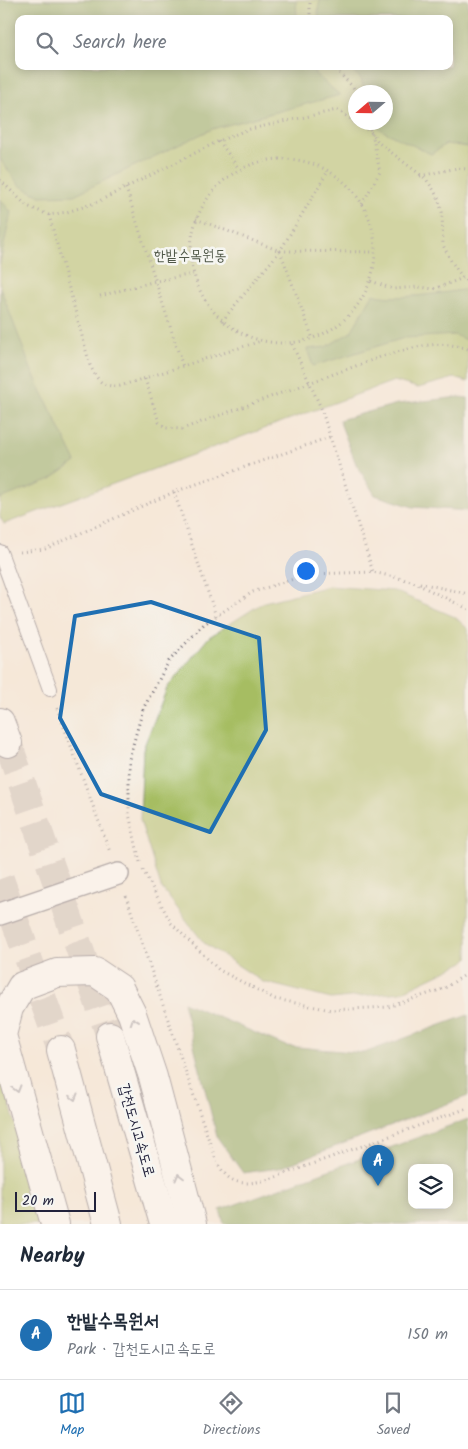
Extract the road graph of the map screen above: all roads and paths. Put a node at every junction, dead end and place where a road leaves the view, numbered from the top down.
1 (310, 0) edge
2 (310, 15) edge
3 (336, 70) edge
4 (351, 85) edge
5 (370, 130) edge
6 (372, 133) junction
7 (218, 141) junction
8 (239, 169) junction
9 (468, 169) edge
10 (328, 170) junction
11 (420, 176) junction
12 (0, 180) edge
13 (126, 188) junction
14 (362, 204) junction
15 (49, 214) junction
16 (196, 219) junction
17 (280, 251) junction
18 (375, 252) junction
19 (193, 274) junction
20 (463, 278) junction
21 (156, 281) junction
22 (370, 281) junction
23 (468, 282) edge
24 (100, 296) dead end
25 (222, 321) junction
26 (313, 339) junction
27 (261, 341) junction
28 (292, 344) junction
29 (468, 349) edge
30 (183, 367) junction
31 (145, 379) junction
32 (310, 382) junction
33 (330, 437) junction
34 (174, 492) junction
35 (6, 553) edge
36 (372, 572) junction
37 (411, 581) junction
38 (468, 594) edge
39 (468, 609) edge
40 (216, 616) junction
41 (50, 688) joint
42 (118, 874) junction
43 (0, 914) edge
44 (468, 973) edge
45 (110, 1036) tunnel mouth
46 (61, 1050) tunnel mouth
47 (468, 1108) edge
48 (55, 1224) edge
49 (108, 1224) edge
50 (164, 1224) edge
51 (192, 1224) edge

1 - 2 path
3 - 4 path
5 - 6 path
6 - 7 path
6 - 11 path
6 - 14 path
7 - 8 path
7 - 13 path
8 - 10 path
8 - 16 path
9 - 11 path
10 - 14 path
10 - 17 path
11 - 20 path
12 - 15 path
13 - 15 path
13 - 21 path
14 - 18 path
15 - 31 path
16 - 17 path
16 - 19 path
17 - 18 path
17 - 25 path
17 - 26 path
18 - 22 path
19 - 21 path
19 - 25 path
20 - 22 path
20 - 23 path
21 - 24 path
21 - 30 path
22 - 26 path
25 - 27 path
26 - 28 path
27 - 28 path
27 - 30 path
28 - 32 path
29 - 32 path
30 - 31 path
31 - 32 path
32 - 33 path
33 - 34 path
33 - 36 path
34 - 35 path
34 - 40 path
35 - 41 lane
36 - 37 path
36 - 40 path
37 - 38 path
37 - 39 path
40 - 44 path
41 - 42 path
42 - 43 street
42 - 47 path
45 - 50 main road, 갑천도시고속도로
46 -> 49 main road
51 -> 48 main road

